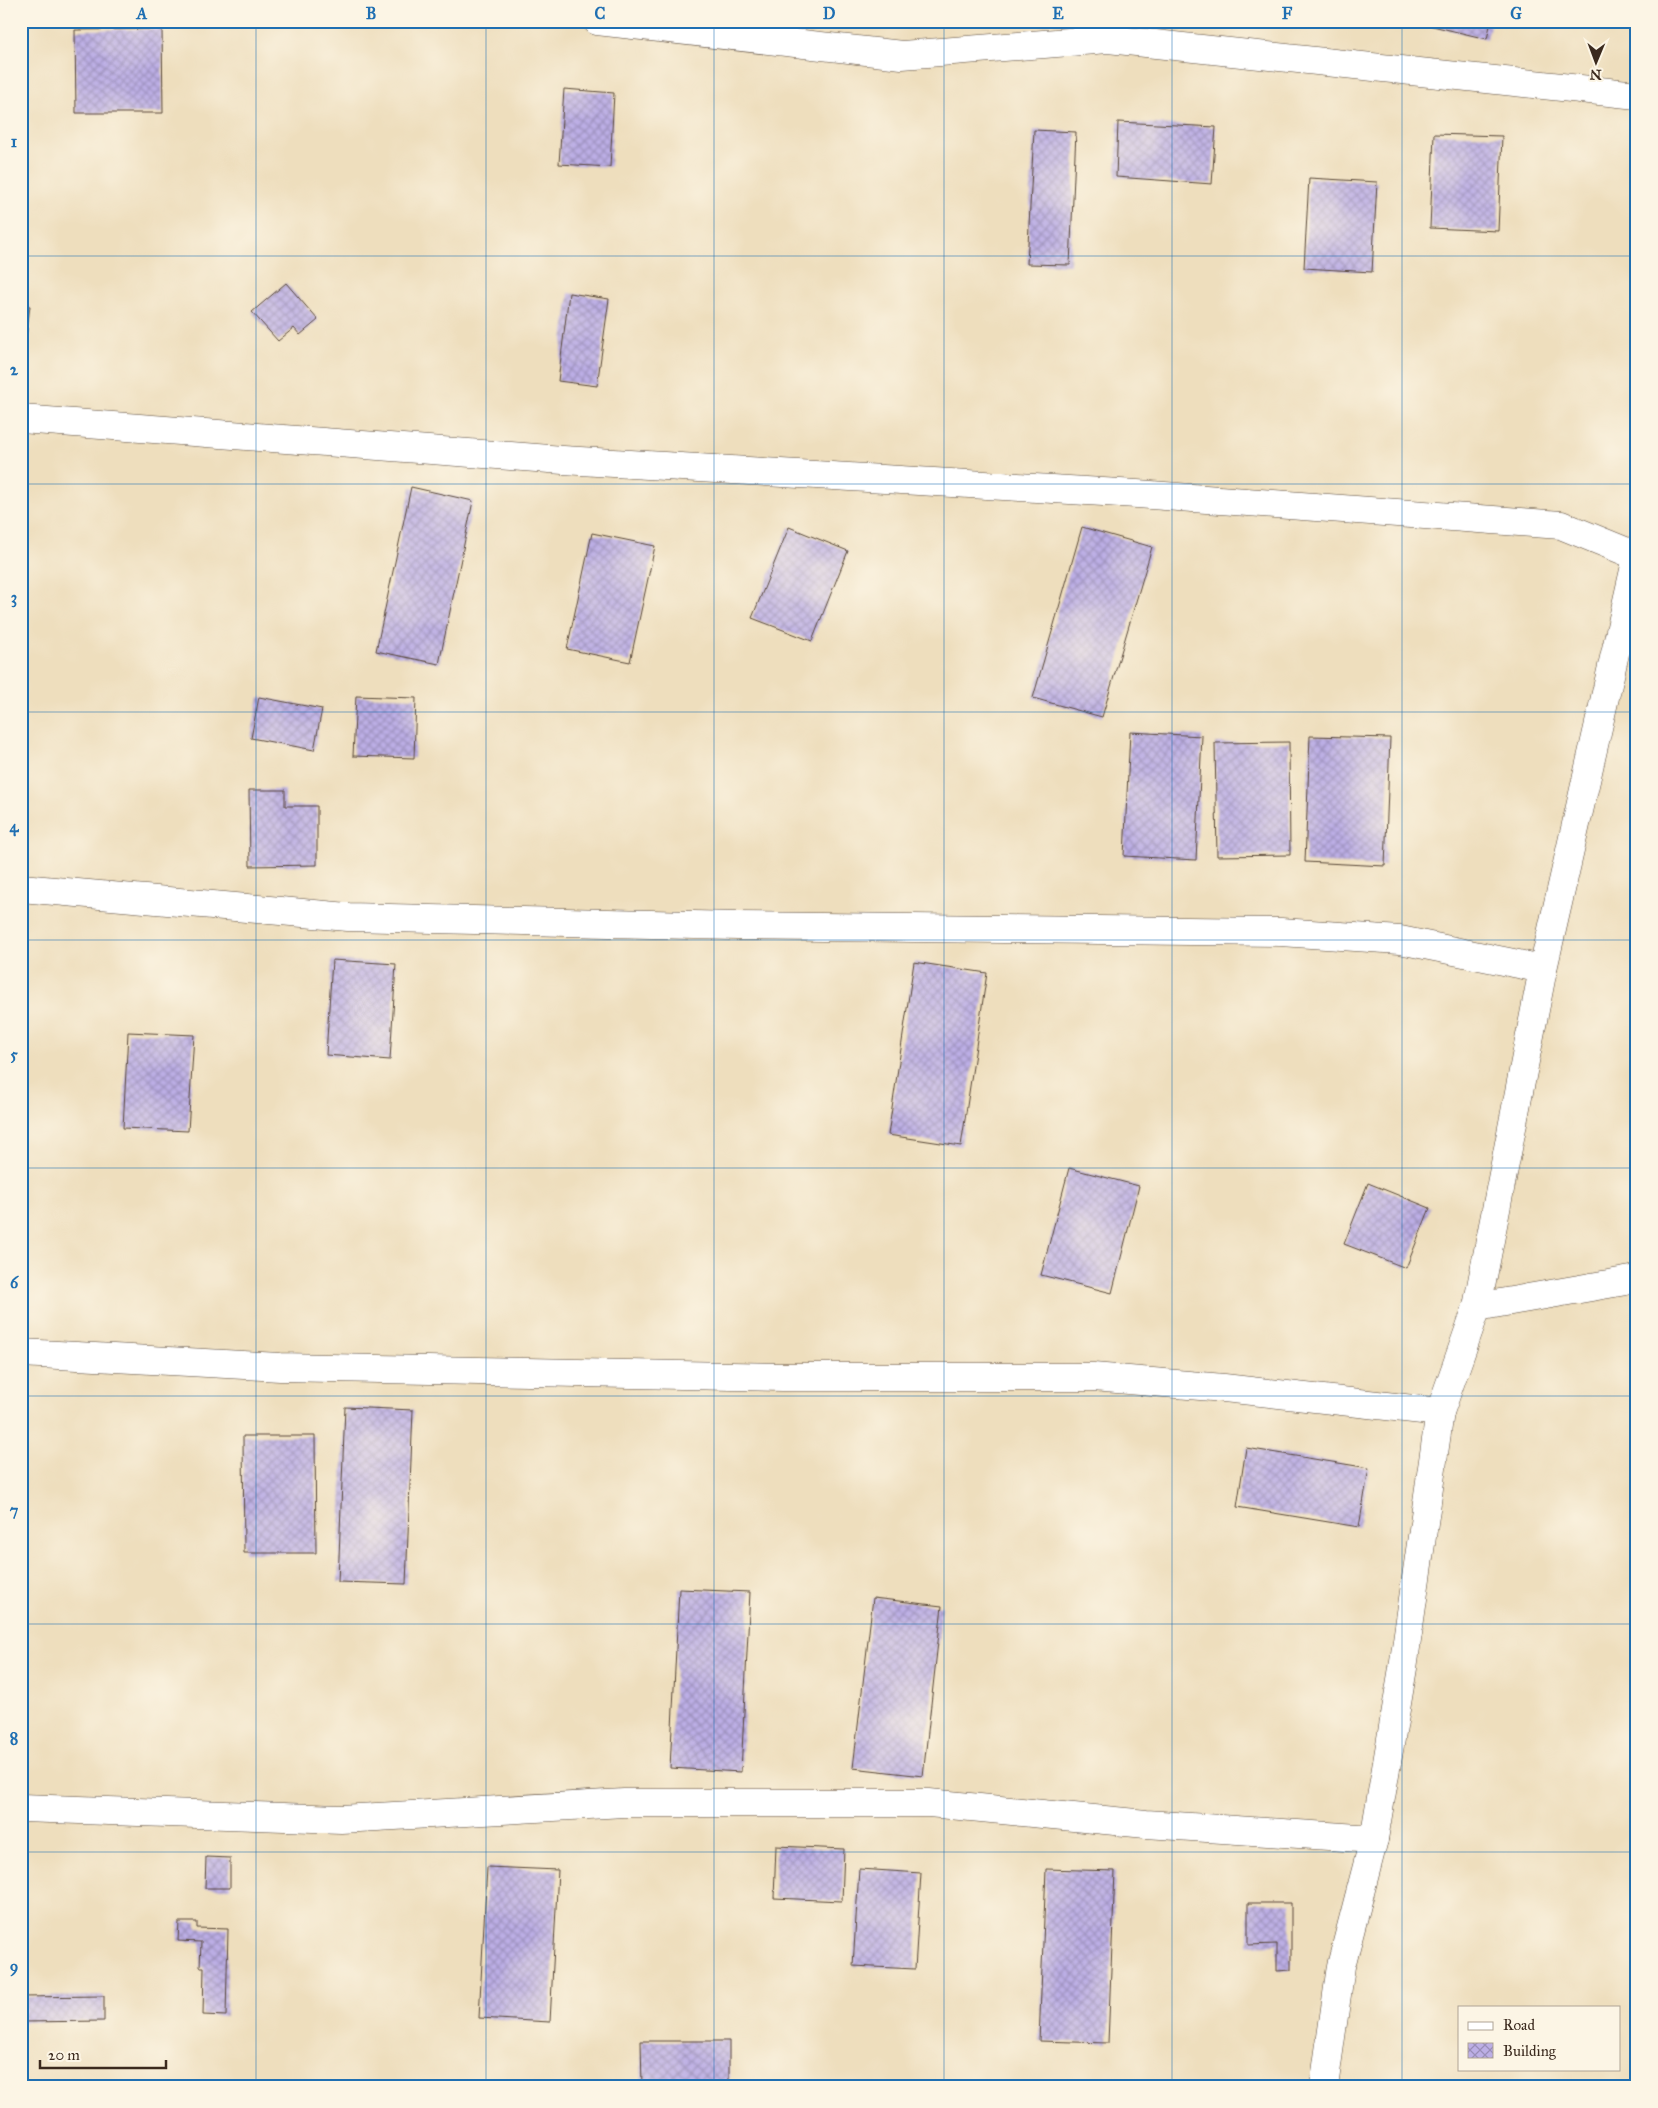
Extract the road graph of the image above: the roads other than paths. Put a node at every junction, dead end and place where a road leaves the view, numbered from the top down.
1 (597, 21) edge
2 (1637, 95) edge
3 (21, 419) edge
4 (1637, 556) edge
5 (21, 888) edge
6 (1542, 969) junction
7 (1637, 1279) edge
8 (1477, 1307) junction
9 (21, 1353) edge
10 (1440, 1412) junction
11 (21, 1808) edge
12 (1374, 1839) junction
13 (1324, 2087) edge

1 - 2 street
3 - 4 street
4 - 6 street
5 - 6 street
6 - 8 street
7 - 8 street
8 - 10 street
9 - 10 street
10 - 12 street
11 - 12 street
12 - 13 street

